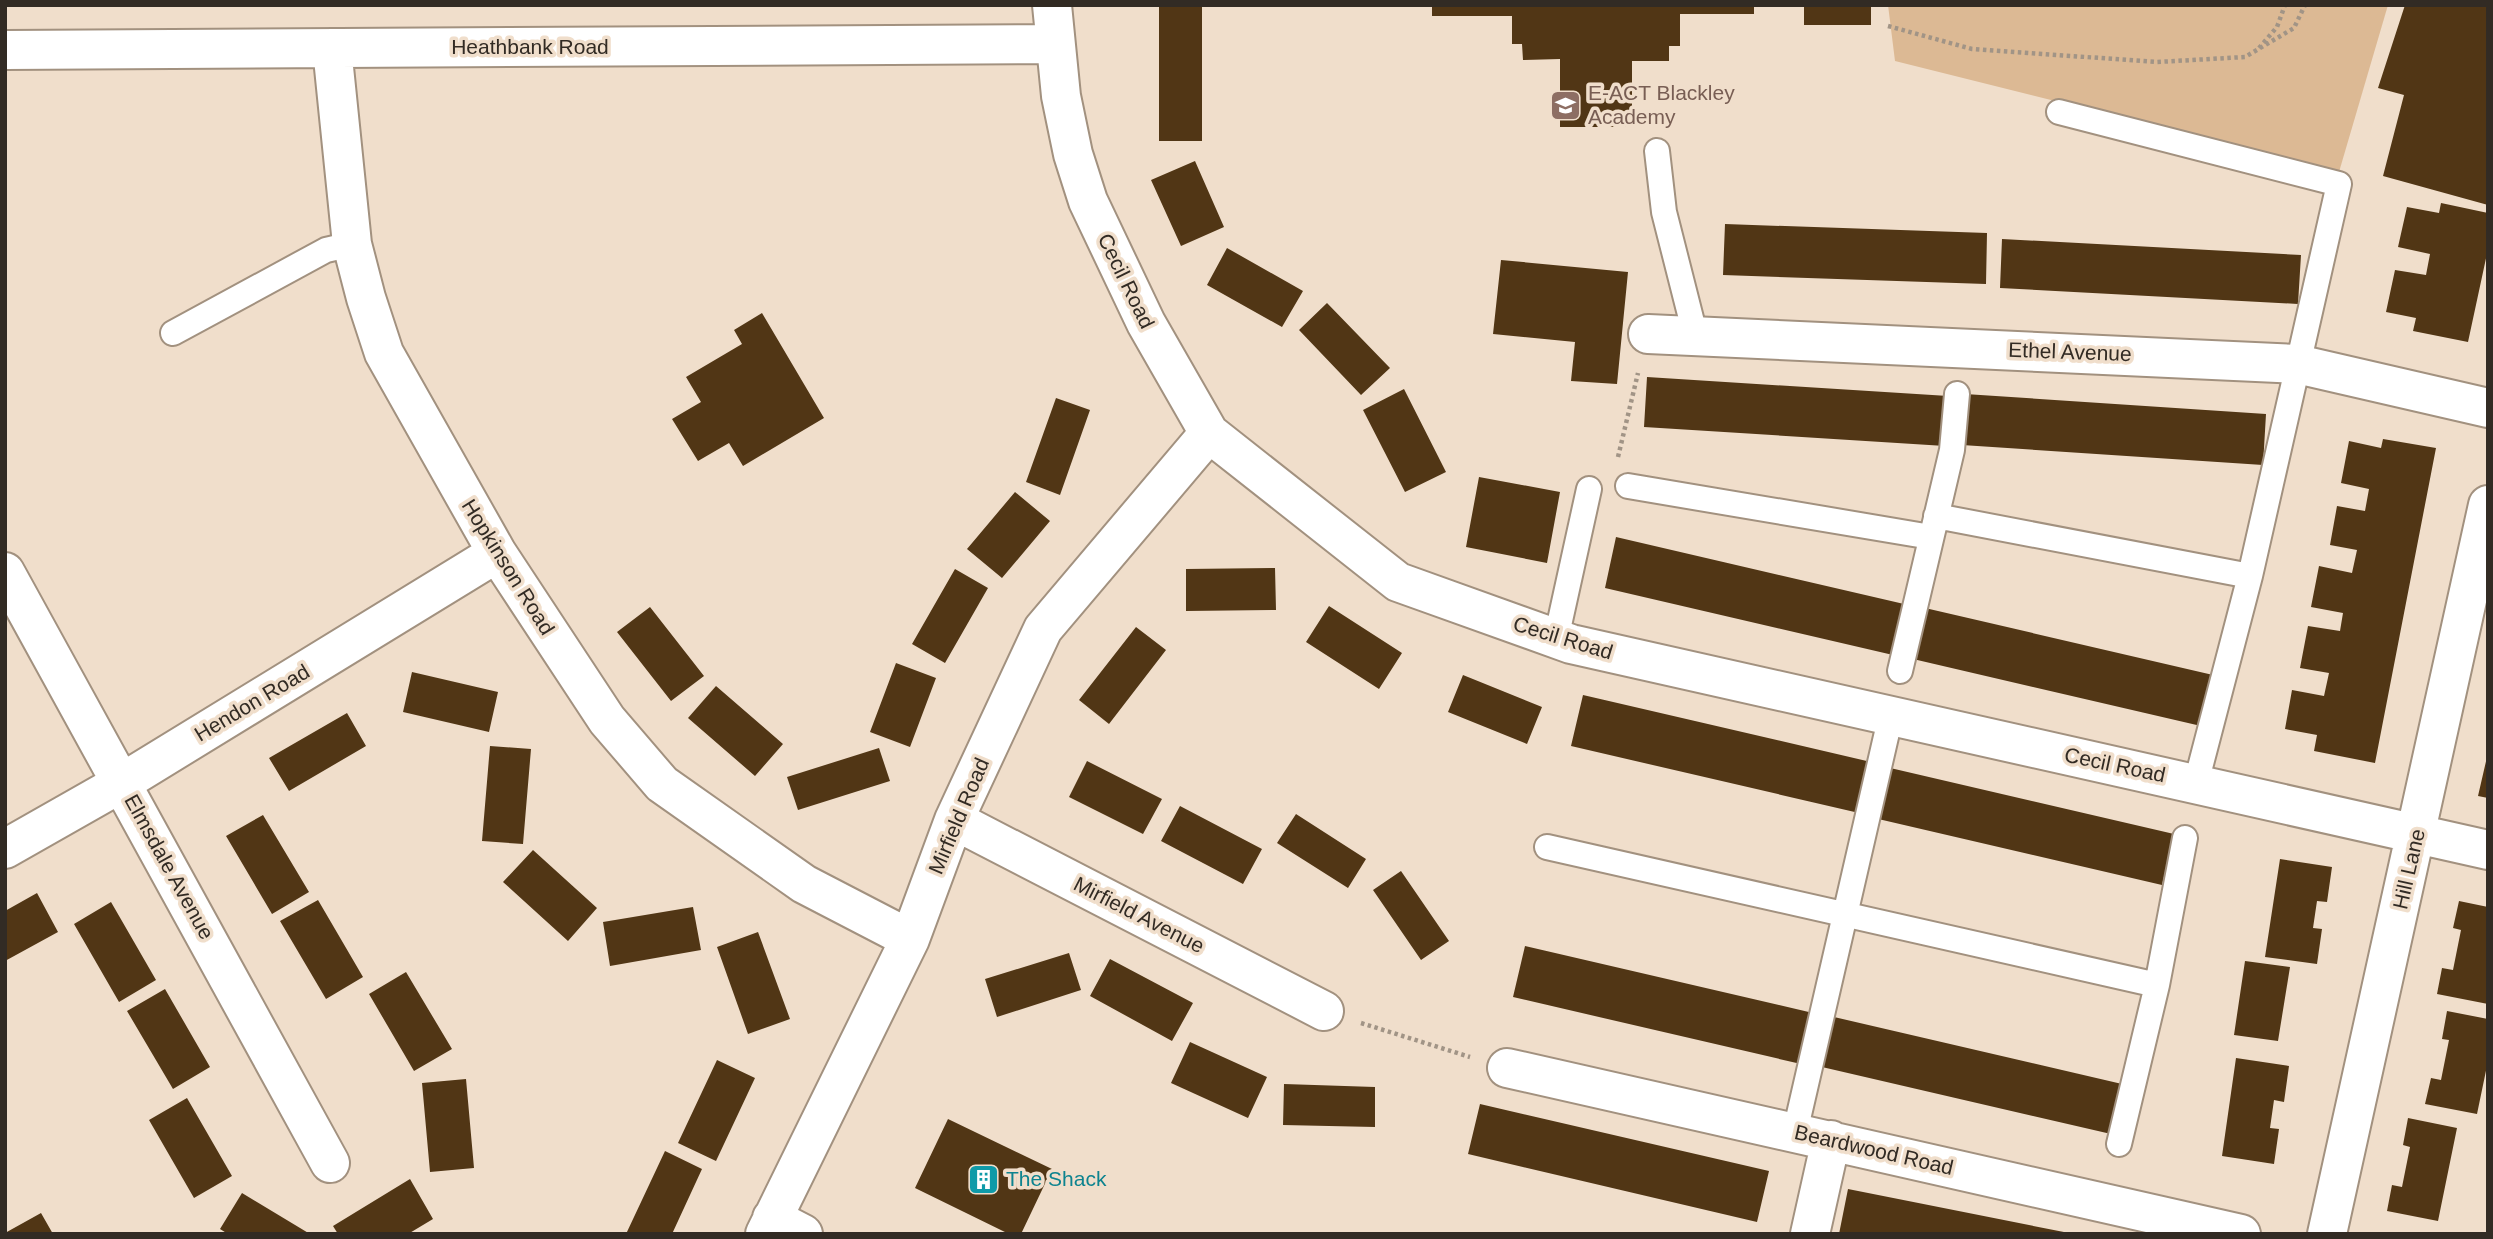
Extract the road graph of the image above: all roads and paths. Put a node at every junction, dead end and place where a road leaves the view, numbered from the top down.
1 (1052, 5) edge
2 (2285, 5) edge
3 (2305, 5) edge
4 (1888, 26) dead end
5 (1054, 44) junction
6 (332, 48) junction
7 (5, 50) edge
8 (2257, 50) junction
9 (2059, 112) dead end
10 (1657, 151) dead end
11 (352, 244) junction
12 (173, 332) dead end
13 (1648, 334) dead end
14 (1696, 338) junction
15 (2297, 364) junction
16 (1957, 394) dead end
17 (2488, 408) edge
18 (1209, 433) junction
19 (1628, 486) dead end
20 (1589, 489) dead end
21 (2488, 505) edge
22 (1934, 526) junction
23 (497, 553) junction
24 (5, 572) edge
25 (2250, 576) junction
26 (1556, 639) junction
27 (1900, 671) dead end
28 (1891, 715) junction
29 (123, 782) junction
30 (2196, 783) junction
31 (954, 820) junction
32 (2417, 832) junction
33 (2185, 838) dead end
34 (1547, 847) dead end
35 (5, 849) edge
36 (2488, 850) edge
37 (1844, 915) junction
38 (910, 939) junction
39 (2157, 985) junction
40 (1324, 1011) joint
41 (1507, 1068) joint
42 (1795, 1132) junction
43 (1831, 1140) junction
44 (2119, 1144) dead end
45 (330, 1163) dead end
46 (780, 1229) edge
47 (1810, 1234) edge
48 (2241, 1234) edge
49 (2327, 1234) edge

1 - 5 street, Cecil Road
2 - 8 path
3 - 8 path
4 - 8 path
5 - 6 street, Heathbank Road
5 - 18 street, Cecil Road
6 - 7 street, Heathbank Road
6 - 11 street, Hopkinson Road
9 - 15 lane
10 - 14 lane
11 - 12 lane
11 - 23 street, Hopkinson Road
13 - 14 street, Ethel Avenue
14 - 15 street, Ethel Avenue
15 - 17 street, Ethel Avenue
15 - 25 lane
16 - 22 lane
18 - 26 street, Cecil Road
18 - 31 street, Mirfield Road
19 - 22 lane
20 - 26 lane
21 - 32 street, Hill Lane
22 - 25 lane
22 - 27 lane
23 - 29 street, Hendon Road
23 - 38 street, Hopkinson Road
24 - 29 street, Elmsdale Avenue
25 - 30 lane
26 - 28 street, Cecil Road
28 - 30 street, Cecil Road
28 - 37 lane
29 - 35 street, Hendon Road
29 - 45 street, Elmsdale Avenue
30 - 32 street, Cecil Road
31 - 38 street, Mirfield Road
31 - 40 street, Mirfield Avenue
32 - 36 street, Cecil Road
32 - 49 street, Hill Lane
33 - 39 lane
34 - 37 lane
37 - 39 lane
37 - 42 lane
38 - 46 street, Mirfield Road
39 - 44 lane
40 - 41 path
41 - 42 street, Beardwood Road
42 - 43 street, Beardwood Road
43 - 47 street
43 - 48 street, Beardwood Road

